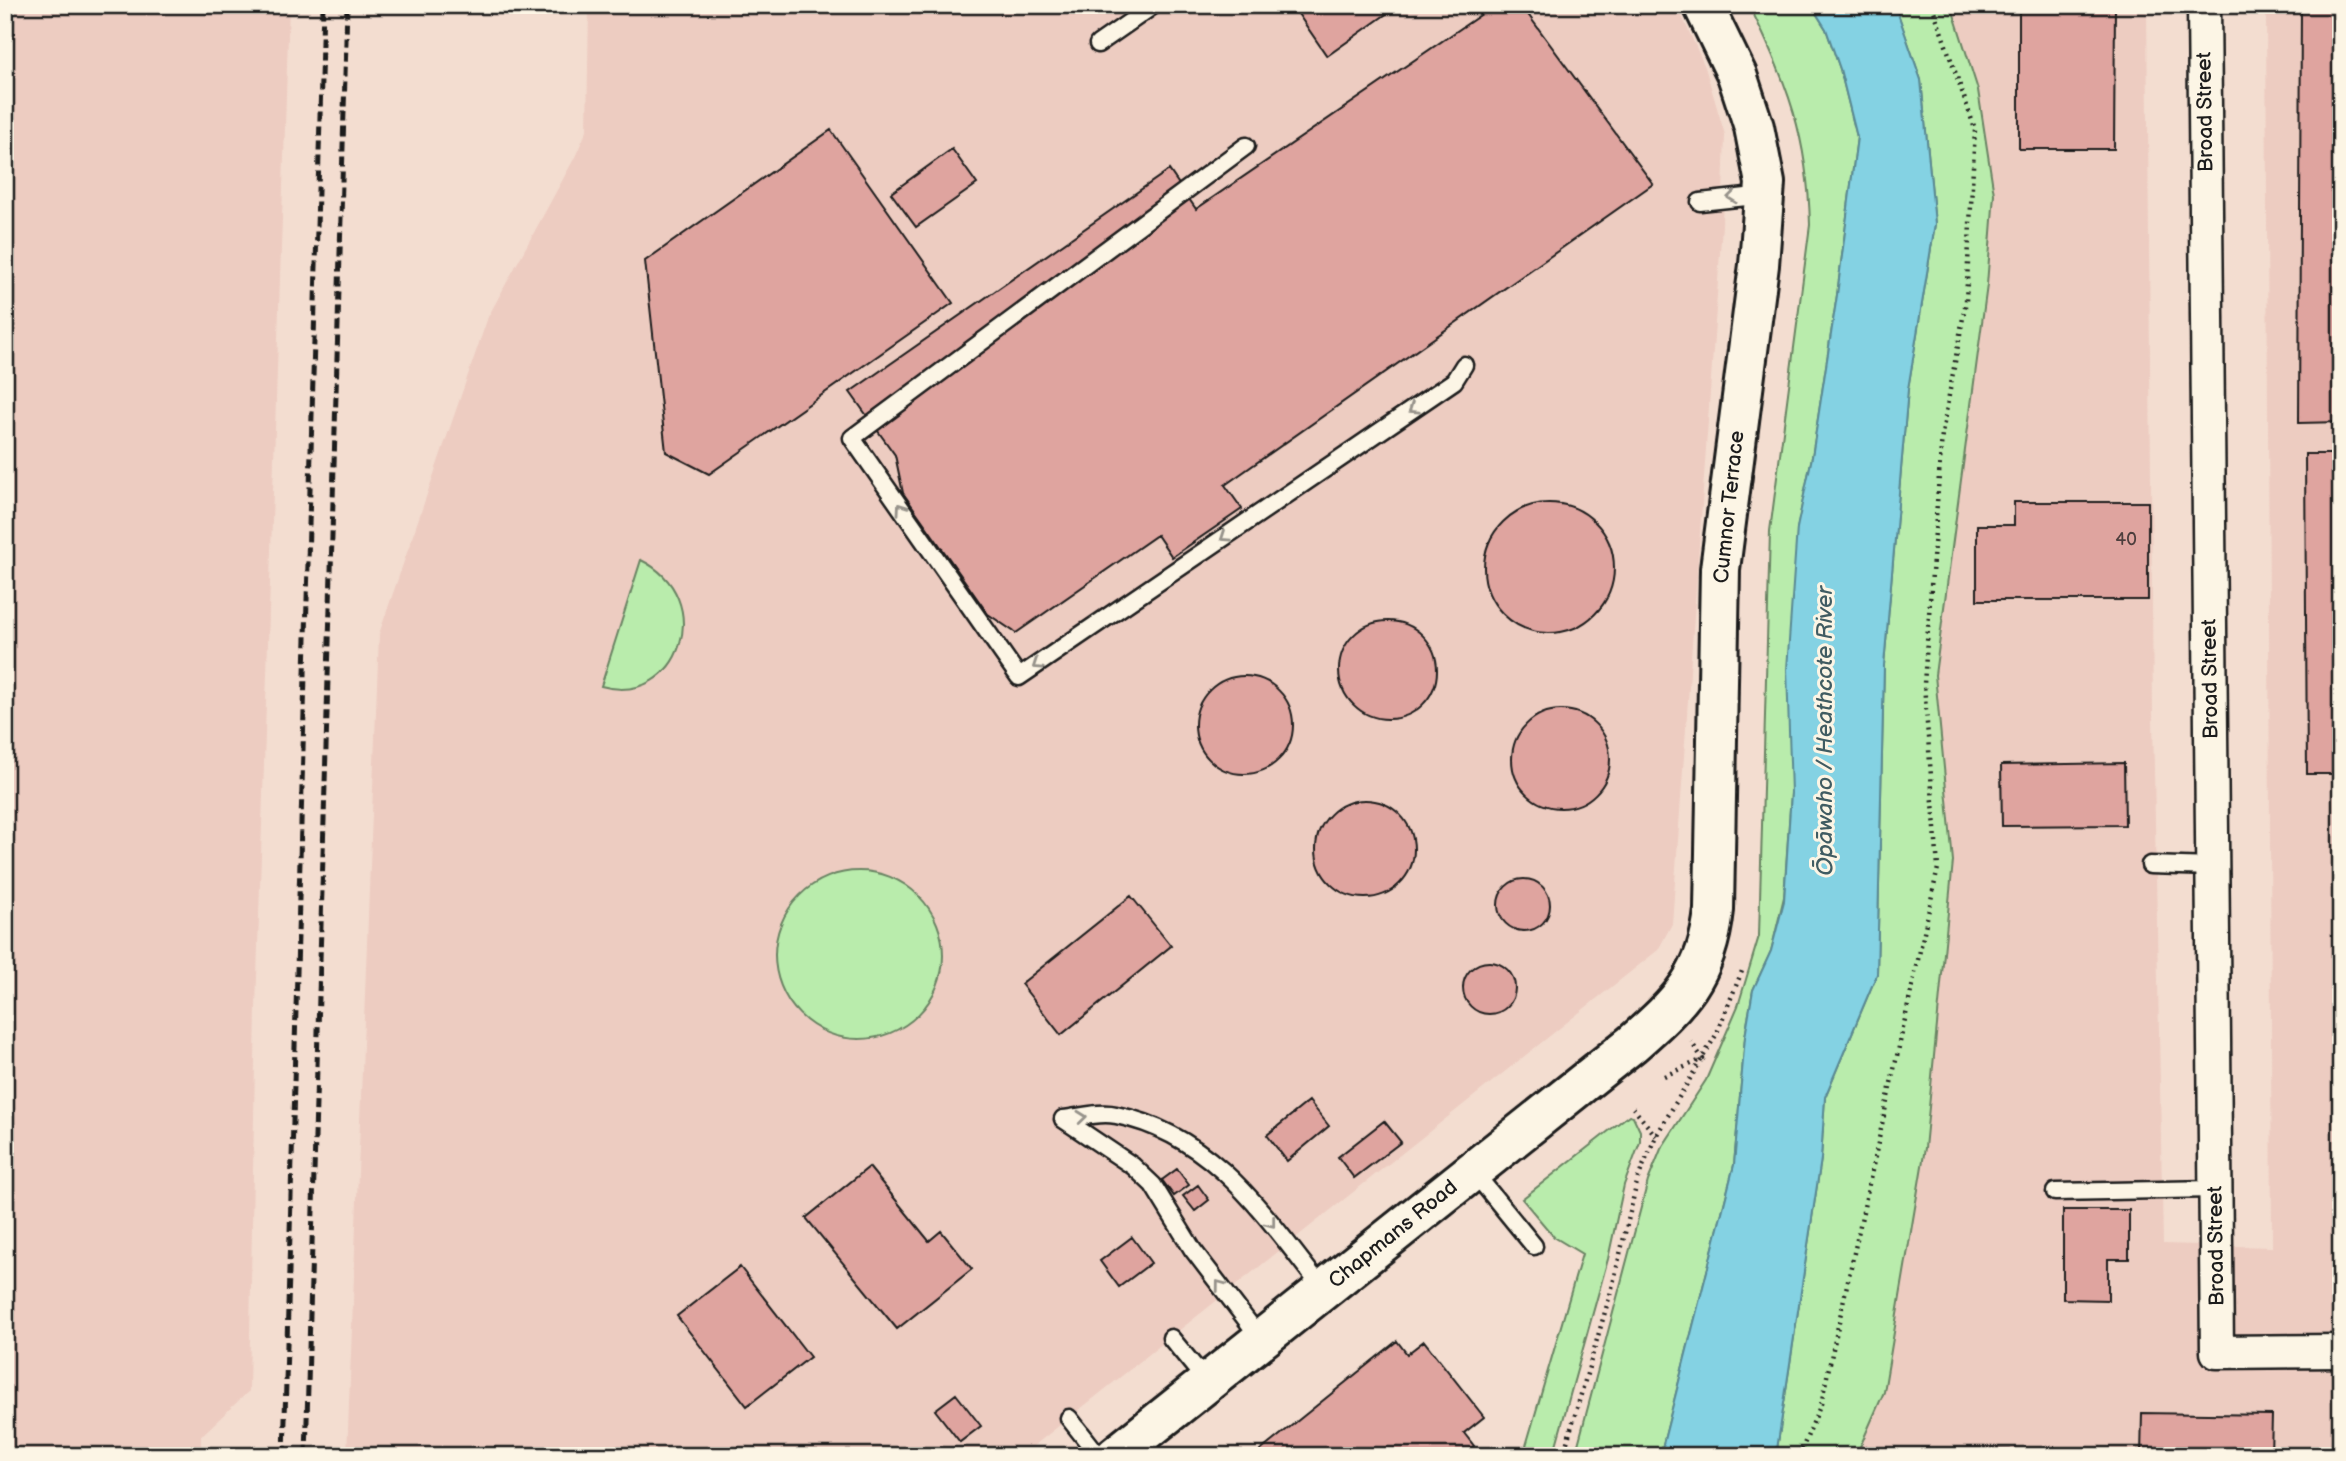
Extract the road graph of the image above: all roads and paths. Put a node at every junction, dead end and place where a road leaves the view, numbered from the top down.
1 (1154, 5) edge
2 (1703, 5) edge
3 (1932, 5) edge
4 (2204, 5) edge
5 (1098, 44) dead end
6 (1246, 146) dead end
7 (1765, 195) junction
8 (1700, 202) dead end
9 (1464, 365) dead end
10 (2150, 865) dead end
11 (2212, 867) junction
12 (1669, 1010) joint
13 (1690, 1041) dead end
14 (1664, 1076) dead end
15 (1633, 1108) dead end
16 (1656, 1136) dead end
17 (1472, 1170) junction
18 (2215, 1189) junction
19 (2055, 1192) dead end
20 (1534, 1246) dead end
21 (1323, 1289) junction
22 (1171, 1338) dead end
23 (1261, 1339) junction
24 (2341, 1351) edge
25 (1207, 1382) junction
26 (1069, 1418) dead end
27 (1099, 1456) edge
28 (1115, 1456) edge
29 (1799, 1456) edge

1 - 5 lane
2 - 7 street, Cumnor Terrace
3 - 29 path
4 - 11 street, Broad Street
9 -> 6 lane
7 -> 8 lane
7 - 12 street, Cumnor Terrace
10 - 11 lane
11 - 18 street, Broad Street
12 - 17 street, Chapmans Road
13 - 14 path
15 - 16 path
17 - 20 lane
17 - 21 street, Chapmans Road
18 - 19 lane
18 - 24 street, Broad Street
21 - 23 street, Chapmans Road
23 -> 21 lane
22 - 25 lane
23 - 25 street, Chapmans Road
25 - 28 street, Chapmans Road
26 - 27 lane

